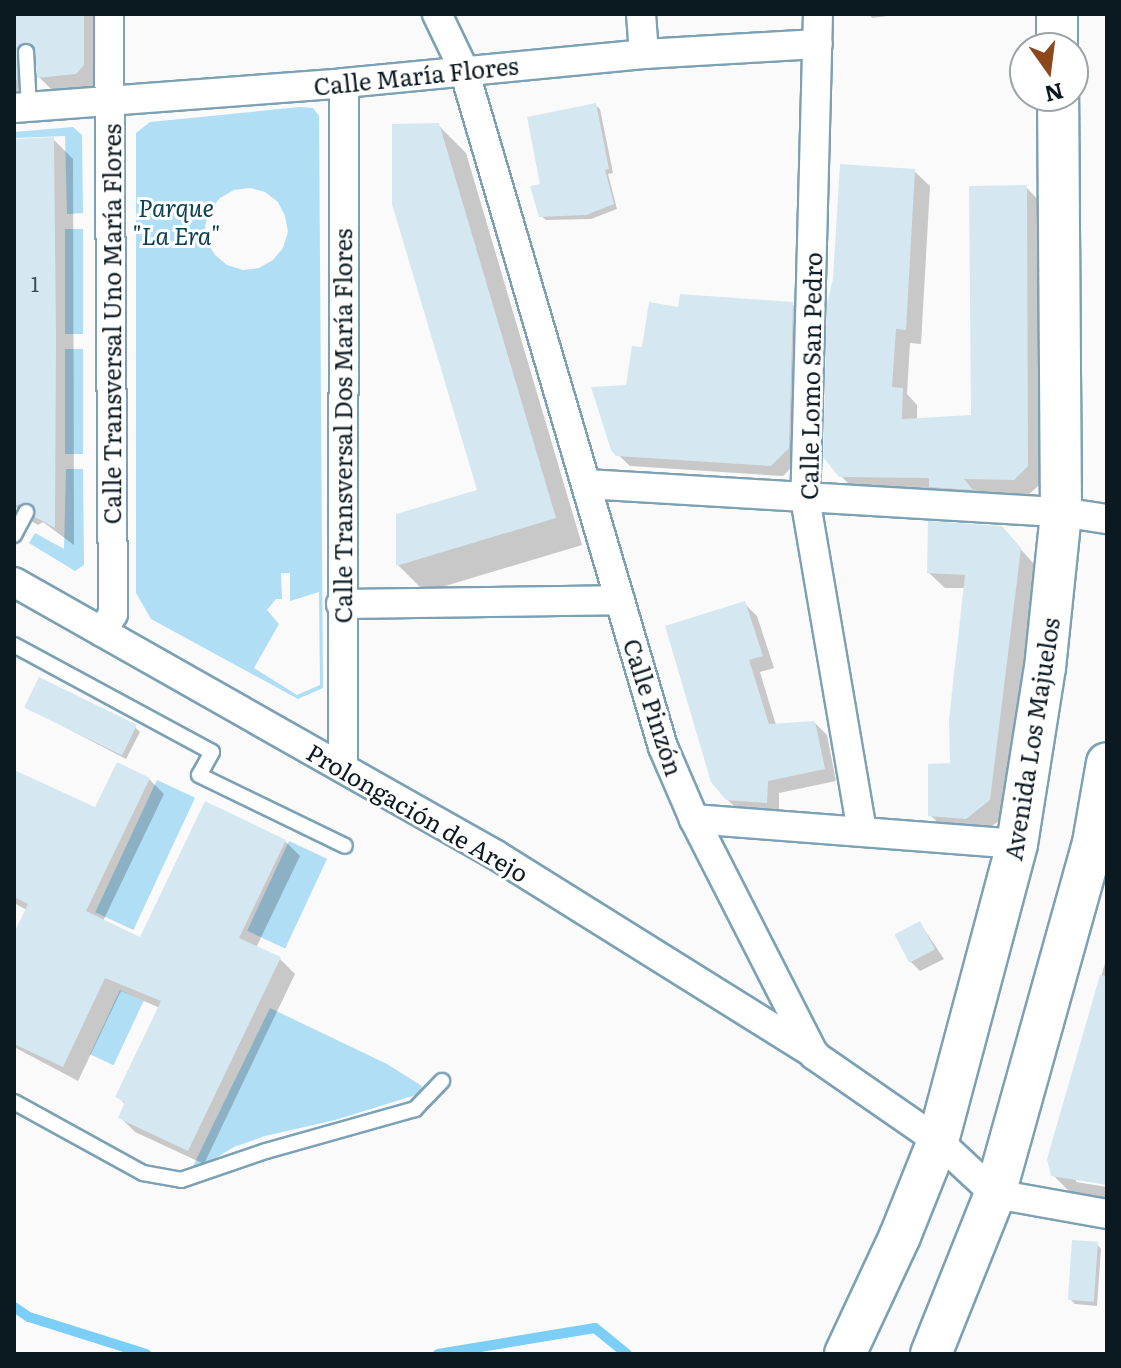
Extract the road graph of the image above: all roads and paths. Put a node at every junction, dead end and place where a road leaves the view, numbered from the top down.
1 (109, 14) edge
2 (437, 14) edge
3 (641, 14) edge
4 (818, 14) edge
5 (818, 44) junction
6 (26, 52) dead end
7 (644, 54) junction
8 (464, 70) junction
9 (344, 83) junction
10 (109, 102) junction
11 (22, 108) edge
12 (1058, 112) edge
13 (586, 484) junction
14 (805, 498) junction
15 (26, 512) dead end
16 (1061, 512) junction
17 (1107, 519) edge
18 (14, 535) edge
19 (14, 582) edge
20 (620, 600) junction
21 (341, 604) junction
22 (102, 632) junction
23 (14, 645) edge
24 (1107, 763) edge
25 (343, 768) junction
26 (694, 819) junction
27 (862, 830) junction
28 (1017, 844) junction
29 (1100, 844) edge
30 (345, 846) dead end
31 (814, 1055) junction
32 (442, 1081) dead end
33 (14, 1102) edge
34 (938, 1141) junction
35 (995, 1194) junction
36 (1107, 1214) edge
37 (845, 1354) edge
38 (931, 1354) edge

1 - 10 street, Calle Transversal Uno María Flores
2 - 8 street, Calle Pinzón
3 - 7 street
4 - 5 street, Calle Lomo San Pedro
5 - 7 street, Calle María Flores
5 - 14 street, Calle Lomo San Pedro
6 - 11 lane
7 - 8 street, Calle María Flores
8 - 9 street, Calle María Flores
8 - 13 street, Calle Pinzón
9 - 10 street, Calle María Flores
9 - 21 street, Calle Transversal Dos María Flores
10 - 11 street, Calle María Flores
10 - 22 street, Calle Transversal Uno María Flores
12 - 16 street, Avenida Los Majuelos
13 - 14 street
13 - 20 street, Calle Pinzón
14 - 16 street
14 - 27 street, Calle Lomo San Pedro
15 - 18 lane
16 - 17 street
16 - 28 street, Avenida Los Majuelos
19 - 22 street, Prolongación de Arejo
20 - 21 street
20 - 26 street, Calle Pinzón
21 - 25 street, Calle Transversal Dos María Flores
22 - 25 street, Prolongación de Arejo
23 - 30 lane
24 - 29 street
25 - 31 street, Prolongación de Arejo
26 - 27 street
26 - 31 street, Calle Pinzón
27 - 28 street
28 - 34 street, Avenida Los Majuelos
29 - 35 street
31 - 34 street, Calle Pinzón
32 - 33 lane
34 - 35 street, Calle Pinzón
34 - 37 street, Avenida Los Majuelos
35 - 36 street
35 - 38 street

